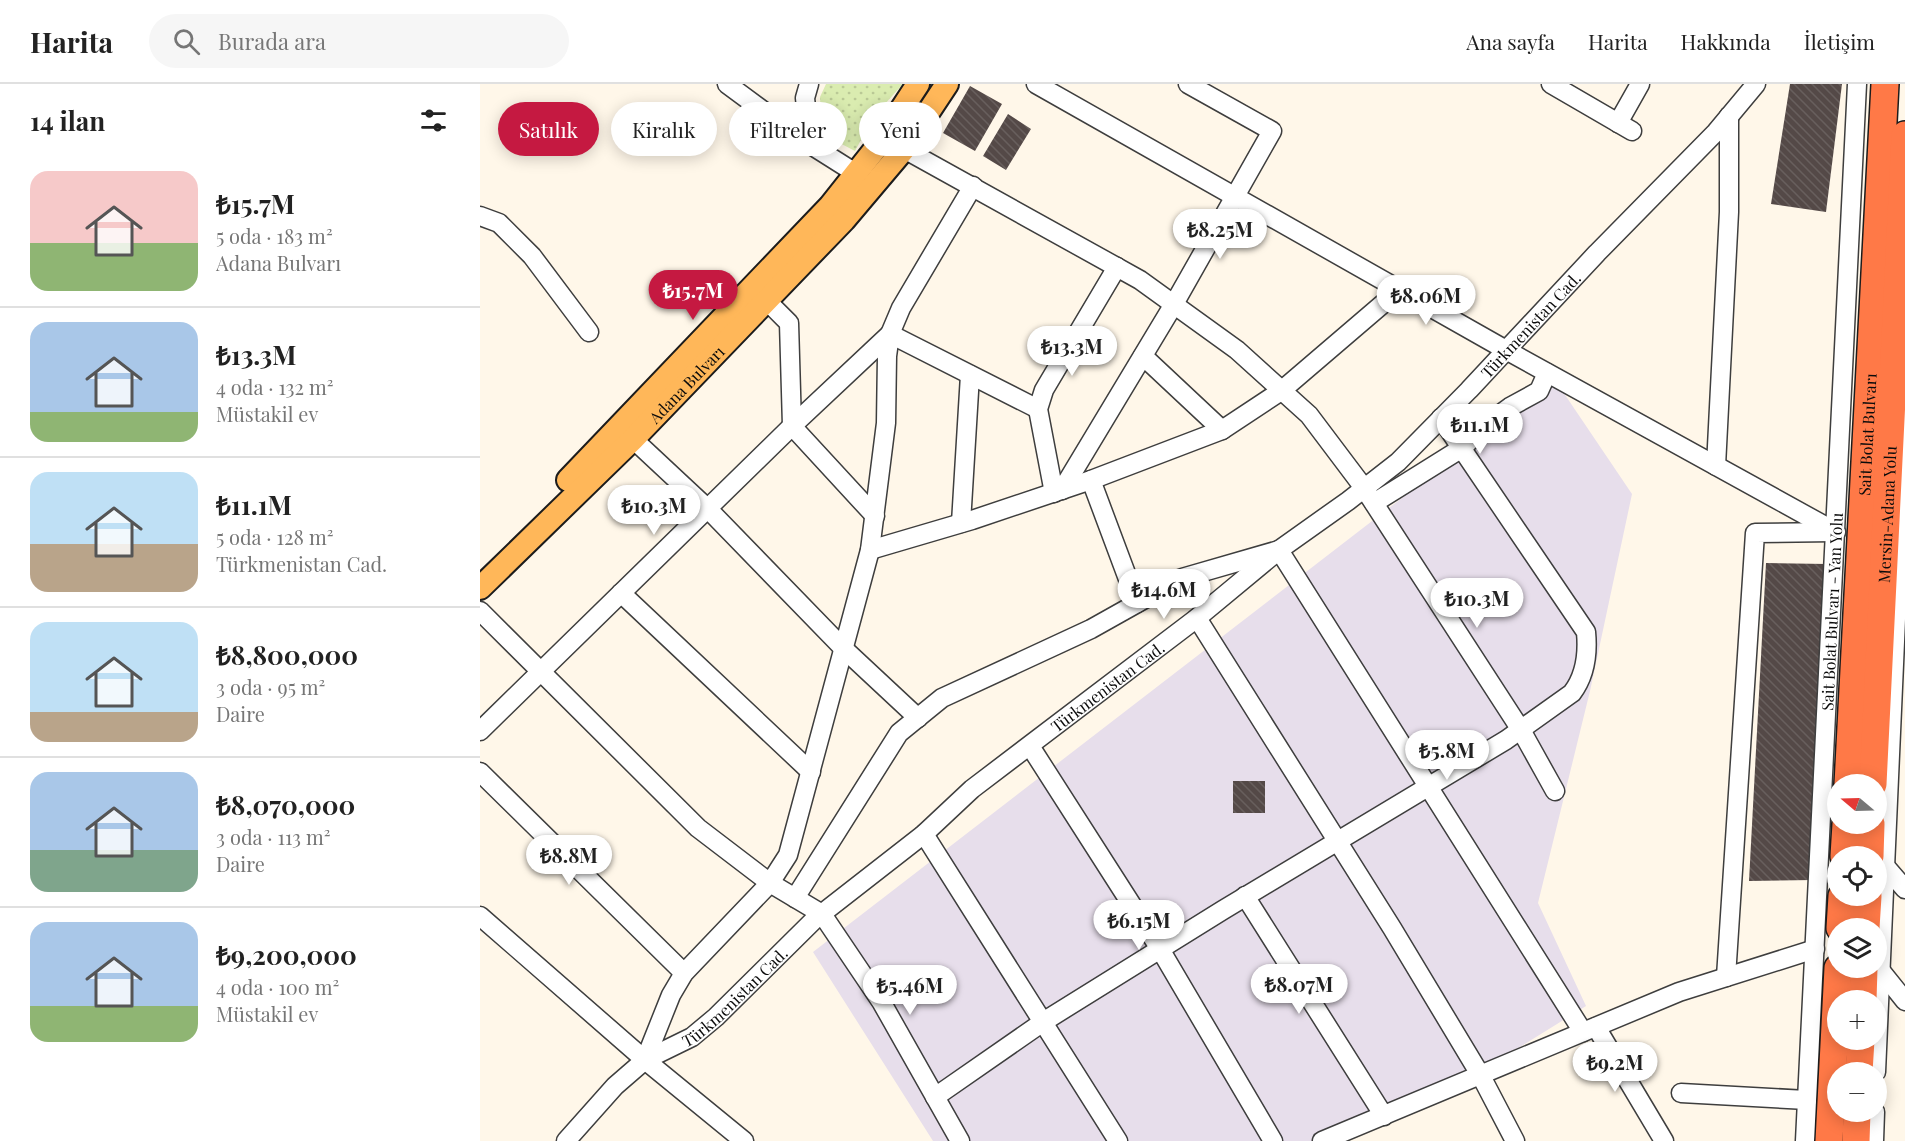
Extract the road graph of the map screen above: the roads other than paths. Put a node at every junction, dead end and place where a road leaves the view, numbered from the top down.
1 (727, 84) edge
2 (809, 84) edge
3 (918, 84) edge
4 (947, 84) edge
5 (1036, 84) edge
6 (1188, 84) edge
7 (1551, 84) edge
8 (1640, 84) edge
9 (1756, 84) edge
10 (1857, 84) edge
11 (1885, 84) edge
12 (751, 102) edge
13 (805, 102) edge
14 (906, 102) edge
15 (935, 102) edge
16 (1729, 116) junction
17 (1905, 135) edge
18 (830, 156) edge
19 (870, 156) edge
20 (898, 156) edge
21 (917, 156) edge
22 (857, 174) junction
23 (973, 186) junction
24 (1235, 198) junction
25 (480, 216) edge
26 (1117, 267) junction
27 (1399, 290) junction
28 (767, 301) junction
29 (1174, 304) junction
30 (589, 332) dead end
31 (890, 334) junction
32 (1506, 350) junction
33 (1143, 356) junction
34 (1547, 373) junction
35 (970, 375) junction
36 (1281, 391) junction
37 (1038, 410) junction
38 (1905, 415) edge
39 (1441, 418) junction
40 (792, 426) junction
41 (1905, 427) edge
42 (1222, 430) junction
43 (633, 439) junction
44 (1461, 448) junction
45 (1716, 466) junction
46 (1091, 480) junction
47 (1058, 491) junction
48 (1369, 496) junction
49 (708, 508) junction
50 (874, 516) junction
51 (961, 523) junction
52 (1836, 532) junction
53 (870, 550) junction
54 (1279, 550) junction
55 (1902, 550) edge
56 (480, 567) edge
57 (480, 588) edge
58 (621, 593) junction
59 (1137, 603) junction
60 (480, 611) edge
61 (1197, 618) junction
62 (844, 649) junction
63 (541, 671) junction
64 (918, 718) junction
65 (1521, 730) junction
66 (480, 731) edge
67 (1030, 746) junction
68 (480, 772) edge
69 (811, 772) junction
70 (1849, 774) edge
71 (1873, 774) edge
72 (1429, 786) junction
73 (1555, 791) dead end
74 (924, 834) junction
75 (1337, 841) junction
76 (1879, 846) edge
77 (1887, 870) edge
78 (770, 883) junction
79 (1905, 889) edge
80 (1245, 896) junction
81 (795, 898) junction
82 (822, 914) junction
83 (480, 916) edge
84 (1160, 949) junction
85 (1815, 949) junction
86 (684, 973) junction
87 (1726, 977) junction
88 (1837, 978) edge
89 (1873, 978) edge
90 (1882, 978) edge
91 (1905, 1001) edge
92 (1043, 1022) junction
93 (1590, 1030) junction
94 (645, 1060) junction
95 (1876, 1062) edge
96 (1481, 1076) junction
97 (1682, 1093) dead end
98 (935, 1097) junction
99 (1807, 1100) junction
100 (1384, 1116) junction
101 (1857, 1122) edge
102 (1875, 1122) edge
103 (1361, 1134) edge
104 (566, 1141) edge
105 (744, 1141) edge
106 (960, 1141) edge
107 (1118, 1141) edge
108 (1273, 1141) edge
109 (1322, 1141) edge
110 (1515, 1141) edge
111 (1664, 1141) edge
112 (1805, 1141) edge
113 (1829, 1141) edge
114 (1856, 1141) edge
115 (1874, 1141) edge

1 - 12 street
2 - 13 street
3 - 14 main road, Adana Bulvarı
4 - 15 main road, Adana Bulvarı
5 - 24 street
6 - 24 street
7 - 8 street
9 - 16 street, Türkmenistan Cad.
10 - 52 street, Sait Bolat Bulvarı - Yan Yolu
11 - 70 highway, Sait Bolat Bulvarı
16 - 32 street, Türkmenistan Cad.
16 - 45 street
17 - 71 highway, Mersin-Adana Yolu
18 - 22 street
19 - 22 main road, Adana Bulvarı
20 - 28 main road, Adana Bulvarı
21 - 23 street
22 - 56 main road, Adana Bulvarı
23 - 26 street
23 - 31 street
24 - 27 street
24 - 29 street
25 - 30 street
26 - 29 street
26 - 37 street
27 - 32 street
27 - 36 street
28 - 40 street
28 - 43 main road, Adana Bulvarı
29 - 33 street
29 - 36 street
31 - 35 street
31 - 40 street
31 - 50 street
32 - 34 street
32 - 39 street, Türkmenistan Cad.
33 - 42 street
33 - 47 street
34 - 44 street
34 - 45 street
35 - 37 street
35 - 51 street
36 - 42 street
36 - 48 street
37 - 47 street
38 - 41 street
39 - 44 street
39 - 48 street, Türkmenistan Cad.
40 - 49 street
40 - 50 street
41 - 55 street
42 - 46 street
43 - 49 street
43 - 57 main road, Adana Bulvarı
44 - 48 street
44 - 65 street
45 - 52 street
46 - 47 street
46 - 59 street
47 - 51 street
48 - 54 street, Türkmenistan Cad.
48 - 65 street
49 - 58 street
49 - 62 street
50 - 53 street
51 - 53 street
52 - 85 street, Sait Bolat Bulvarı - Yan Yolu
52 - 87 street
53 - 62 street
54 - 59 street
54 - 61 street, Türkmenistan Cad.
54 - 72 street
55 - 76 street
58 - 63 street
58 - 69 street
59 - 64 street
60 - 63 street
61 - 67 street, Türkmenistan Cad.
61 - 75 street
62 - 64 street
62 - 69 street
63 - 66 street
63 - 78 street
64 - 81 street
65 - 72 street
65 - 73 street
67 - 74 street, Türkmenistan Cad.
67 - 84 street
68 - 86 street
69 - 78 street
72 - 75 street
72 - 93 street
74 - 82 street, Türkmenistan Cad.
74 - 92 street
75 - 80 street
75 - 96 street
77 - 79 street
78 - 81 street
78 - 86 street
80 - 84 street
80 - 100 street
81 - 82 street
82 - 94 street, Türkmenistan Cad.
82 - 98 street
83 - 94 street
84 - 92 street
84 - 108 street
85 - 87 street
85 - 99 street, Sait Bolat Bulvarı - Yan Yolu
86 - 94 street
87 - 93 street
88 - 113 highway
89 - 95 street
90 - 91 street
92 - 98 street
92 - 107 street
93 - 96 street
93 - 111 street
94 - 104 street, Türkmenistan Cad.
94 - 105 street
96 - 100 street
96 - 110 street
97 - 99 street
98 - 106 street
99 - 112 street, Sait Bolat Bulvarı - Yan Yolu
100 - 103 street
101 - 114 highway
102 - 115 street
103 - 109 street

